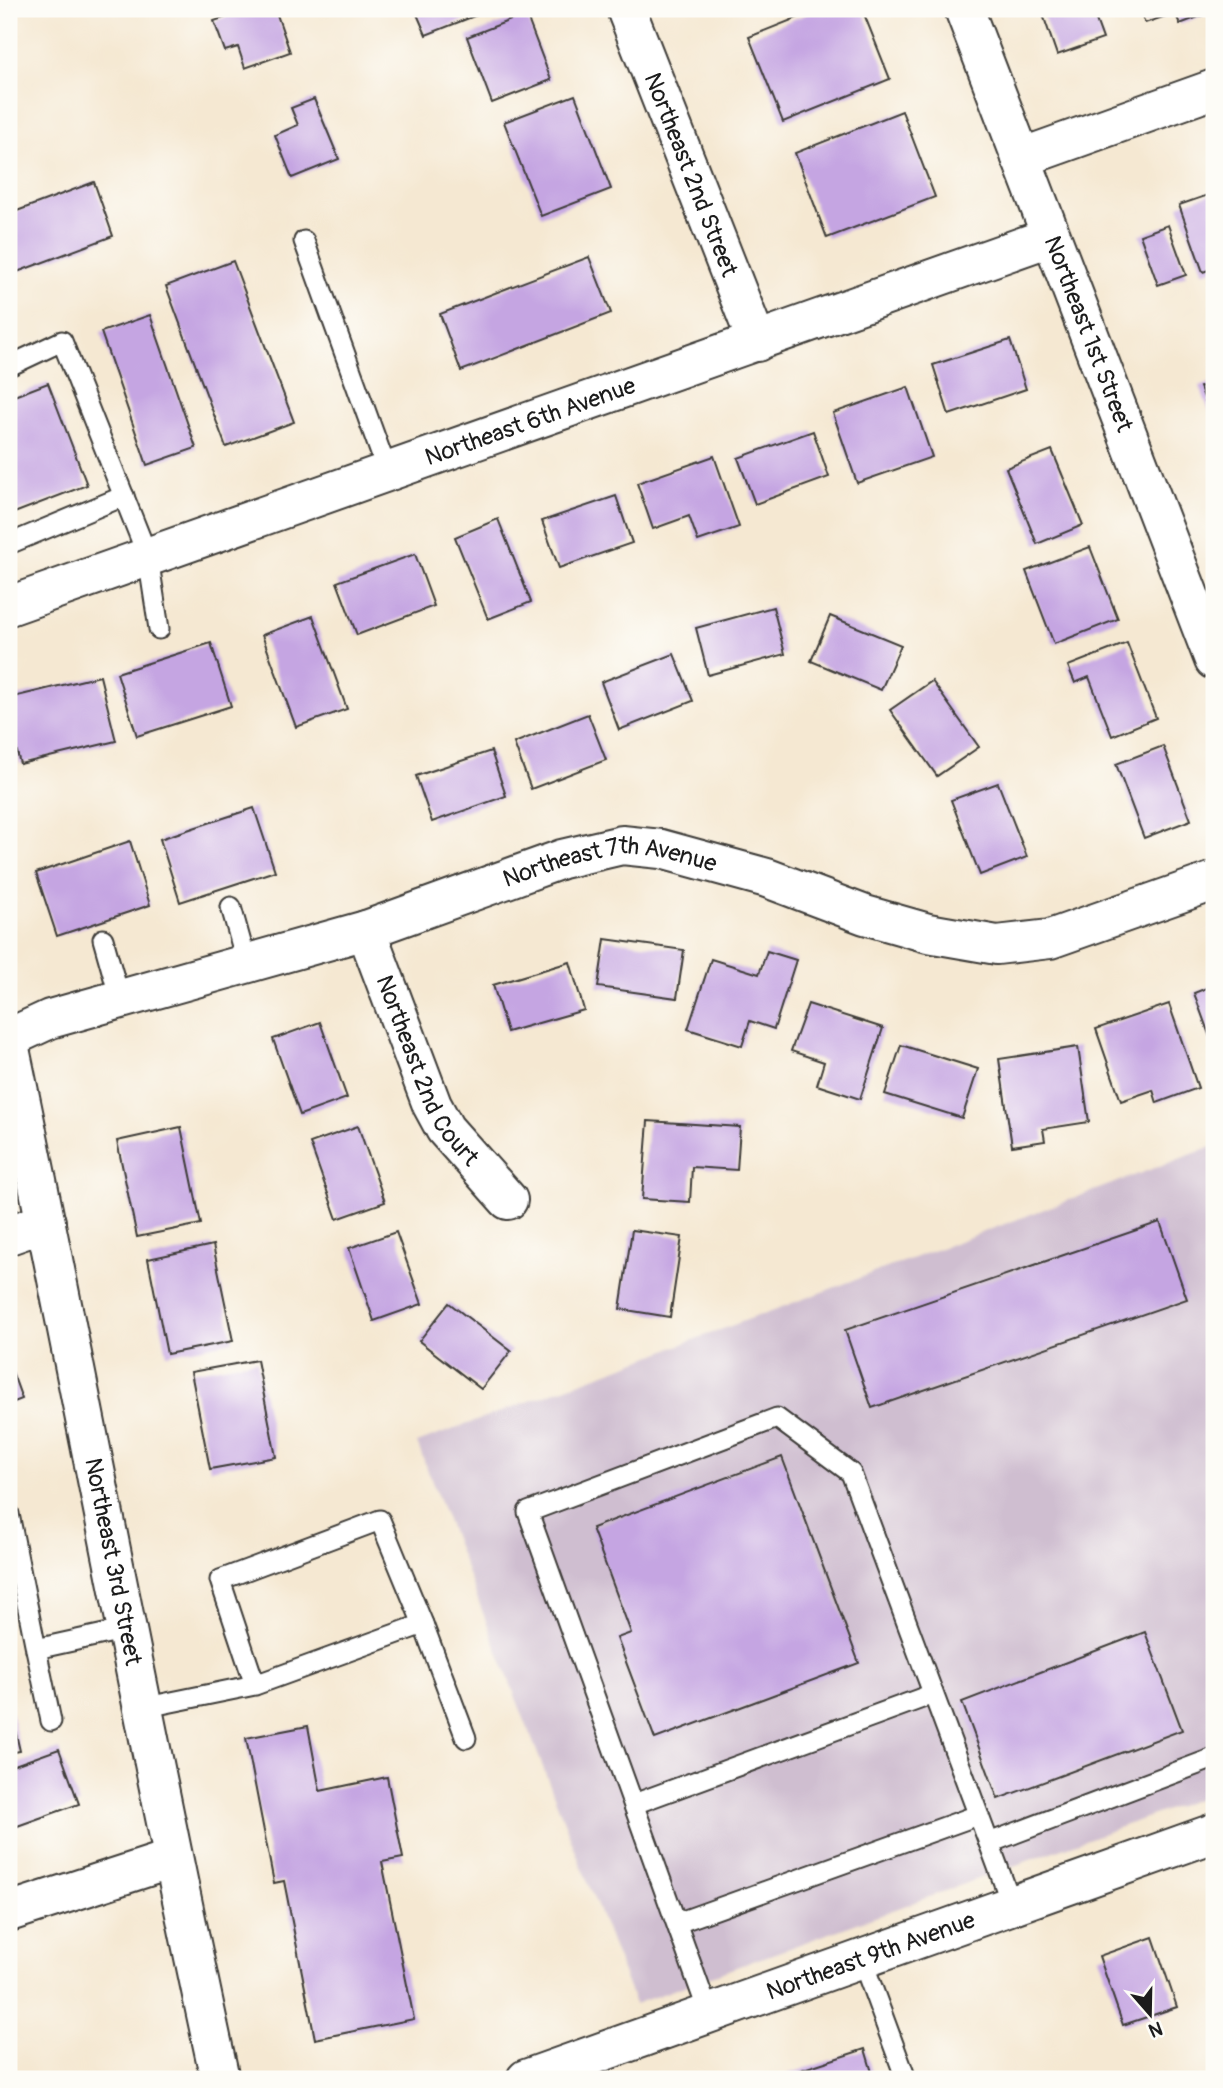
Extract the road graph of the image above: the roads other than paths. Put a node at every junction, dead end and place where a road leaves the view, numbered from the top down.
1 (626, 9) edge
2 (964, 9) edge
3 (1214, 89) edge
4 (1021, 158) junction
5 (1050, 237) junction
6 (304, 241) dead end
7 (757, 342) junction
8 (9, 366) edge
9 (388, 472) junction
10 (124, 496) junction
11 (9, 544) edge
12 (148, 557) junction
13 (9, 606) edge
14 (159, 629) dead end
15 (1214, 660) edge
16 (1214, 881) edge
17 (231, 906) dead end
18 (366, 930) junction
19 (103, 939) dead end
20 (247, 964) junction
21 (120, 999) junction
22 (9, 1038) edge
23 (9, 1044) edge
24 (508, 1200) dead end
25 (46, 1222) junction
26 (9, 1235) edge
27 (9, 1514) edge
28 (423, 1624) junction
29 (127, 1629) junction
30 (36, 1649) junction
31 (256, 1685) junction
32 (933, 1694) junction
33 (142, 1707) junction
34 (51, 1721) dead end
35 (466, 1738) dead end
36 (1214, 1758) edge
37 (634, 1804) junction
38 (978, 1815) junction
39 (1214, 1833) edge
40 (989, 1843) junction
41 (172, 1859) junction
42 (1012, 1905) junction
43 (9, 1912) edge
44 (677, 1923) junction
45 (862, 1960) junction
46 (709, 2014) junction
47 (220, 2079) edge
48 (526, 2079) edge
49 (906, 2079) edge

1 - 7 street, Northeast 2nd Street
2 - 4 street, Northeast 1st Street
3 - 4 street
4 - 5 street, Northeast 1st Street
5 - 7 street, Northeast 6th Avenue
5 - 15 street, Northeast 1st Street
6 - 9 lane
7 - 9 street, Northeast 6th Avenue
8 - 10 lane
9 - 12 street, Northeast 6th Avenue
10 - 11 lane
10 - 12 lane
12 - 13 street, Northeast 6th Avenue
12 - 14 lane
16 - 18 street, Northeast 7th Avenue
17 - 20 lane
18 - 20 street, Northeast 7th Avenue
18 - 24 street, Northeast 2nd Court
19 - 21 lane
20 - 21 street, Northeast 7th Avenue
21 - 22 street, Northeast 7th Avenue
23 - 25 street, Northeast 3rd Street
25 - 26 street
25 - 29 street, Northeast 3rd Street
27 - 30 lane
28 - 31 lane
28 - 31 lane
28 - 35 lane
29 - 30 lane
29 - 33 street, Northeast 3rd Street
30 - 34 lane
31 - 33 lane
32 - 37 lane
32 - 37 lane
32 - 38 lane
33 - 41 street, Northeast 3rd Street
36 - 40 lane
37 - 44 lane
38 - 40 lane
38 - 44 lane
39 - 42 street, Northeast 9th Avenue
40 - 42 lane
41 - 43 street
41 - 47 street, Northeast 3rd Street
42 - 45 street, Northeast 9th Avenue
44 - 46 lane
45 - 46 street, Northeast 9th Avenue
45 - 49 lane
46 - 48 street, Northeast 9th Avenue

